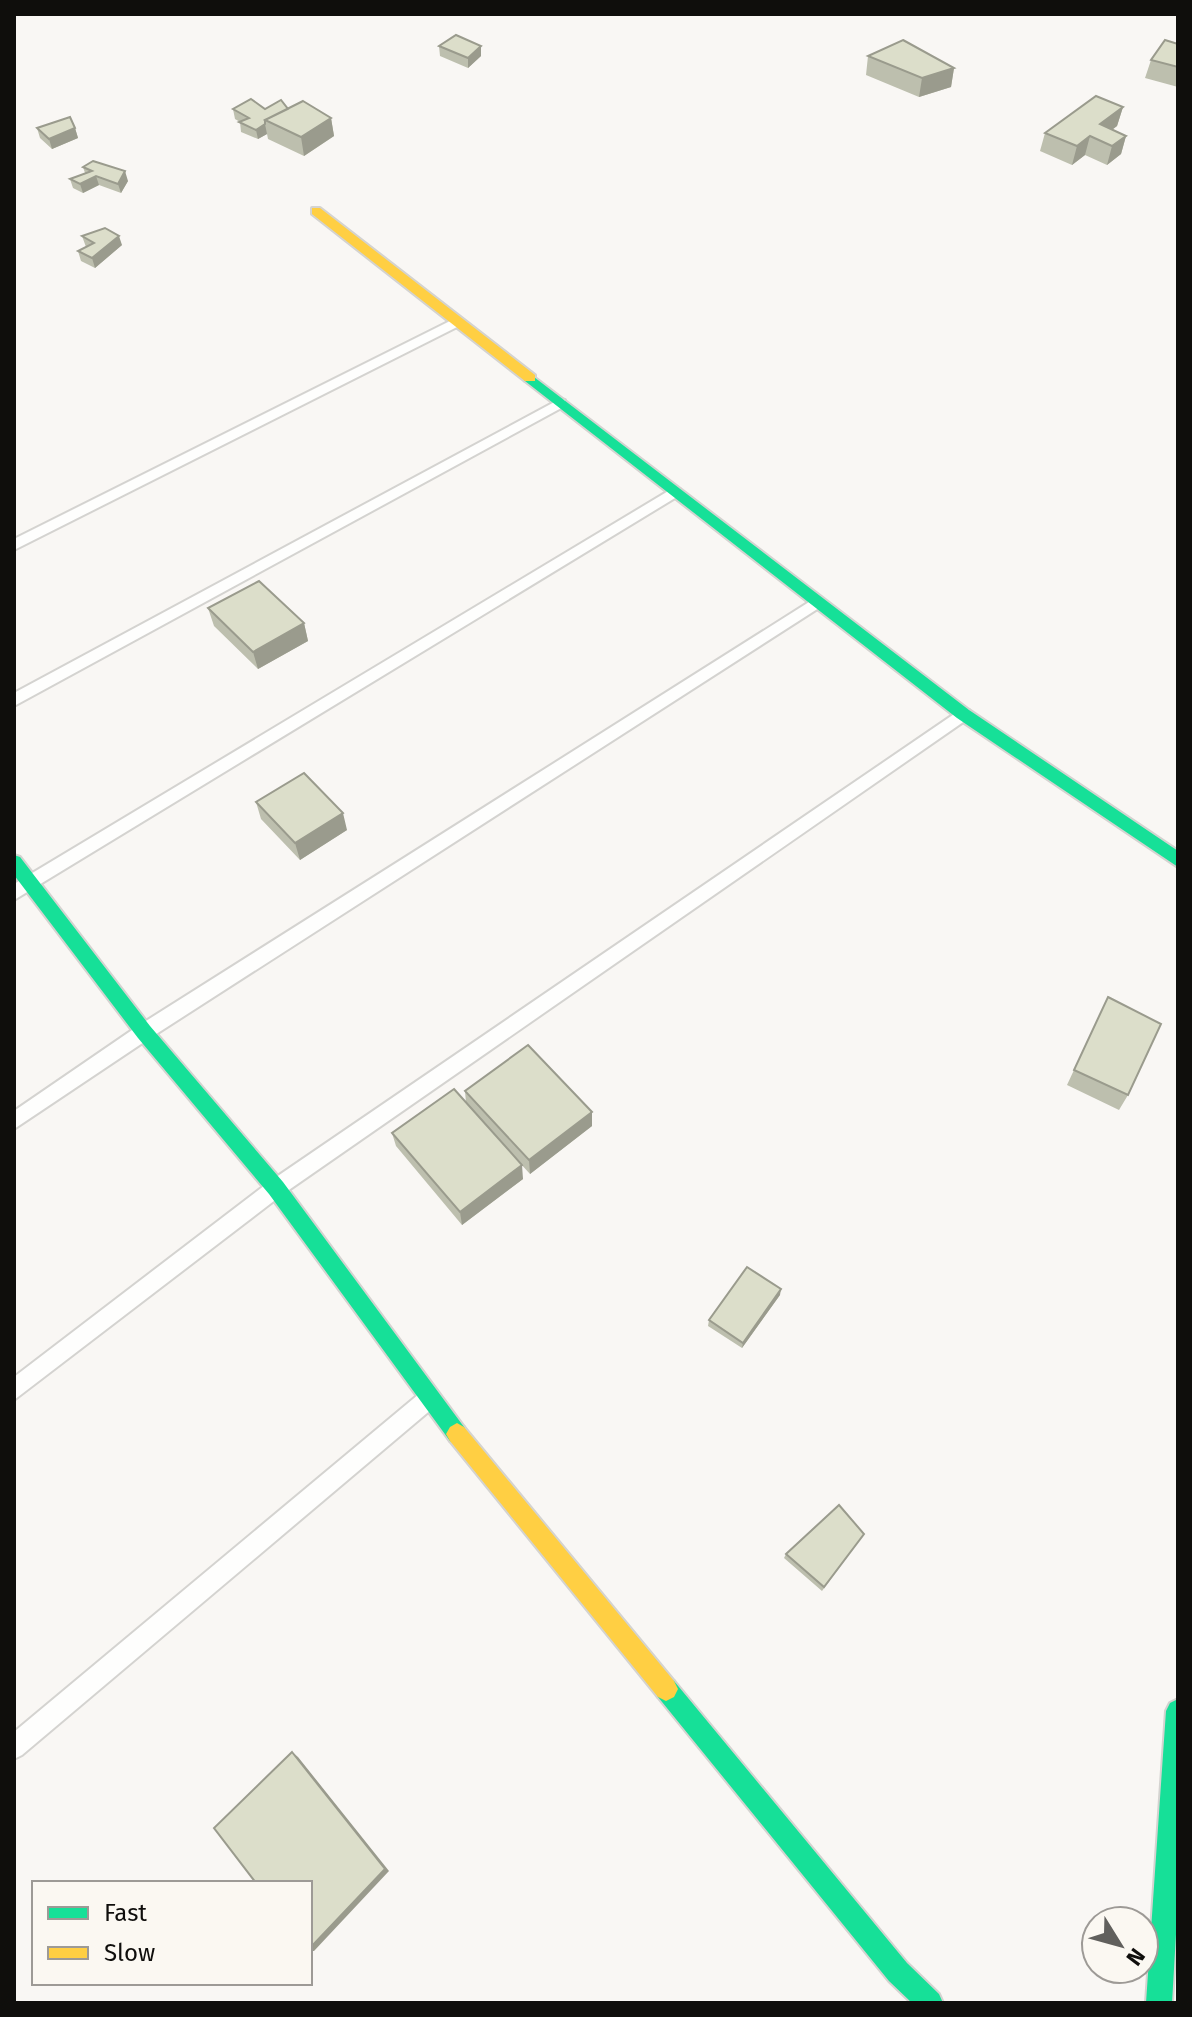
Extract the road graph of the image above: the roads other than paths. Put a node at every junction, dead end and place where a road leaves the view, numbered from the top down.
1 (316, 211) dead end
2 (456, 322) junction
3 (560, 403) junction
4 (675, 492) junction
5 (14, 545) edge
6 (817, 602) junction
7 (14, 700) edge
8 (963, 714) junction
9 (1178, 860) edge
10 (14, 862) edge
11 (31, 883) junction
12 (14, 893) edge
13 (144, 1032) junction
14 (14, 1121) edge
15 (276, 1188) junction
16 (14, 1390) edge
17 (428, 1399) junction
18 (1178, 1711) edge
19 (14, 1747) edge
20 (930, 2003) edge
21 (1159, 2003) edge

1 - 2 main road
2 - 3 main road
2 - 5 lane
3 - 4 main road
3 - 7 lane
4 - 6 main road
4 - 11 lane
6 - 8 main road
6 - 13 lane
8 - 9 main road
8 - 15 lane
10 - 11 main road
11 - 12 lane
11 - 13 main road
13 - 14 lane
13 - 15 main road
15 - 16 lane
15 - 17 main road
17 - 19 lane
17 - 20 main road
18 - 21 main road

